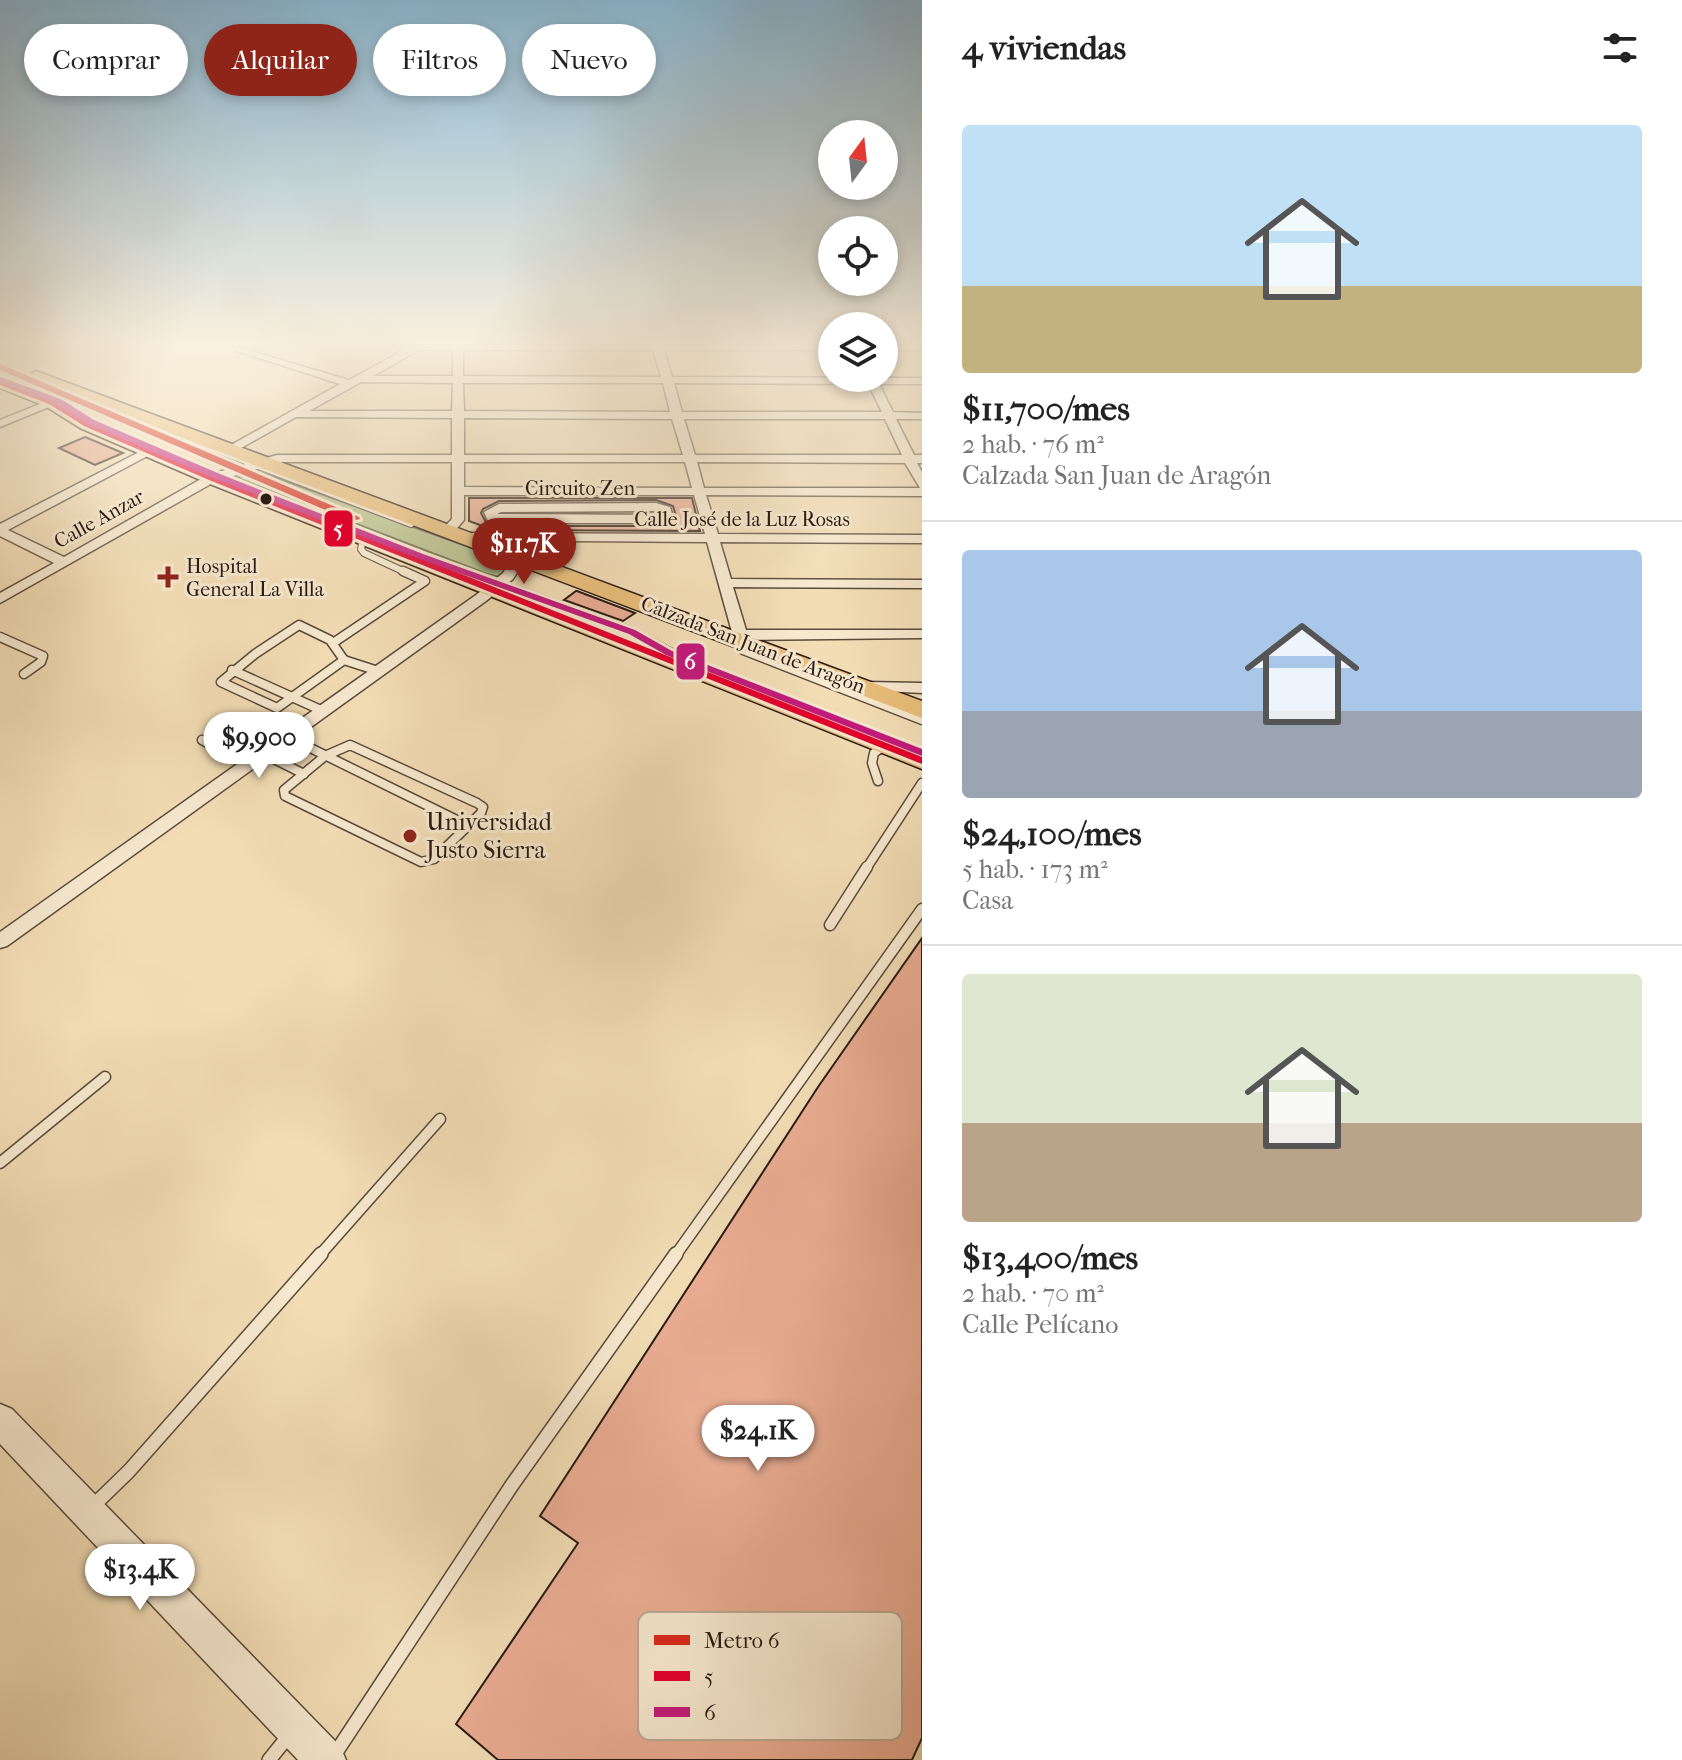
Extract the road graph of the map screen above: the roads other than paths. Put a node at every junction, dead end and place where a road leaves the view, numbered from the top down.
1 (94, 427) edge
2 (103, 427) edge
3 (151, 427) edge
4 (159, 427) edge
5 (271, 427) edge
6 (457, 427) edge
7 (681, 427) edge
8 (896, 427) edge
9 (230, 449) junction
10 (149, 452) junction
11 (457, 458) junction
12 (915, 459) edge
13 (691, 460) junction
14 (259, 464) junction
15 (215, 477) junction
16 (922, 485) edge
17 (457, 491) junction
18 (922, 492) edge
19 (701, 493) junction
20 (577, 519) junction
21 (0, 530) edge
22 (457, 533) junction
23 (579, 538) junction
24 (363, 539) junction
25 (715, 539) junction
26 (922, 539) edge
27 (519, 560) junction
28 (63, 562) junction
29 (725, 583) junction
30 (922, 584) edge
31 (497, 586) junction
32 (0, 599) edge
33 (659, 613) junction
34 (922, 634) edge
35 (627, 636) junction
36 (737, 636) junction
37 (0, 637) edge
38 (333, 643) junction
39 (344, 660) junction
40 (232, 670) junction
41 (378, 671) junction
42 (24, 674) dead end
43 (866, 687) junction
44 (922, 688) edge
45 (292, 695) junction
46 (922, 710) edge
47 (323, 711) junction
48 (922, 720) edge
49 (855, 734) junction
50 (286, 736) junction
51 (202, 740) dead end
52 (884, 746) junction
53 (262, 753) junction
54 (326, 757) junction
55 (922, 757) edge
56 (246, 765) junction
57 (304, 774) junction
58 (878, 781) dead end
59 (922, 783) edge
60 (469, 826) junction
61 (922, 909) edge
62 (830, 925) dead end
63 (0, 941) edge
64 (105, 1077) dead end
65 (440, 1119) dead end
66 (0, 1163) edge
67 (0, 1420) edge
68 (86, 1512) junction
69 (294, 1728) junction
70 (269, 1760) edge
71 (328, 1760) edge

1 - 10 main road, Calzada San Juan de Aragón
2 - 15 lane
3 - 14 lane
4 - 9 main road, Calzada San Juan de Aragón
5 - 9 street
6 - 11 street
7 - 13 street
8 - 12 street
9 - 14 main road, Calzada San Juan de Aragón
10 - 15 main road, Calzada San Juan de Aragón
10 - 21 street
11 - 13 street, Calle Anzar
11 - 14 street, Calle Anzar
11 - 17 street
12 - 13 street, Calle Anzar
12 - 16 street
13 - 19 street
14 - 15 street, Calle Anzar
14 - 22 main road, Calzada San Juan de Aragón
14 - 27 lane
15 - 24 main road, Calzada San Juan de Aragón
15 - 28 street, Calle Anzar
15 - 31 lane
17 - 19 street
17 - 22 street
18 - 19 street
19 - 25 street
20 - 20 street, Circuito Zen
20 - 23 street, Circuito Zen
21 - 28 street
22 - 23 street, Calle José de la Luz Rosas
22 - 27 main road, Calzada San Juan de Aragón
23 - 25 street, Calle José de la Luz Rosas
24 - 31 main road, Calzada San Juan de Aragón
24 - 38 lane
25 - 26 street, Calle José de la Luz Rosas
25 - 29 street
27 - 31 street
27 - 33 main road, Calzada San Juan de Aragón
28 - 32 street, Calle Anzar
29 - 30 street
29 - 36 street
31 - 35 main road, Calzada San Juan de Aragón
31 - 41 street
33 - 35 main road
33 - 36 main road, Calzada San Juan de Aragón
33 - 48 lane
34 - 36 street
35 - 49 main road, Calzada San Juan de Aragón
35 - 55 lane
36 - 43 main road, Calzada San Juan de Aragón
37 - 42 lane
38 - 39 lane
38 - 40 lane
39 - 41 lane
39 - 45 lane
40 - 45 lane
40 - 45 lane
41 - 47 street
43 - 44 street
43 - 46 main road, Calzada San Juan de Aragón
45 - 47 lane
47 - 50 street
49 - 52 main road, Calzada San Juan de Aragón
49 - 55 main road
50 - 53 street
50 - 54 lane
51 - 56 lane
52 - 55 main road, Calzada San Juan de Aragón
52 - 58 lane
53 - 56 street
53 - 57 lane
54 - 57 lane
54 - 60 lane
54 - 60 lane
56 - 63 street
57 - 60 lane
59 - 62 lane
61 - 71 lane
64 - 66 lane
65 - 68 lane
67 - 68 street
68 - 69 street
69 - 70 lane
69 - 71 street

